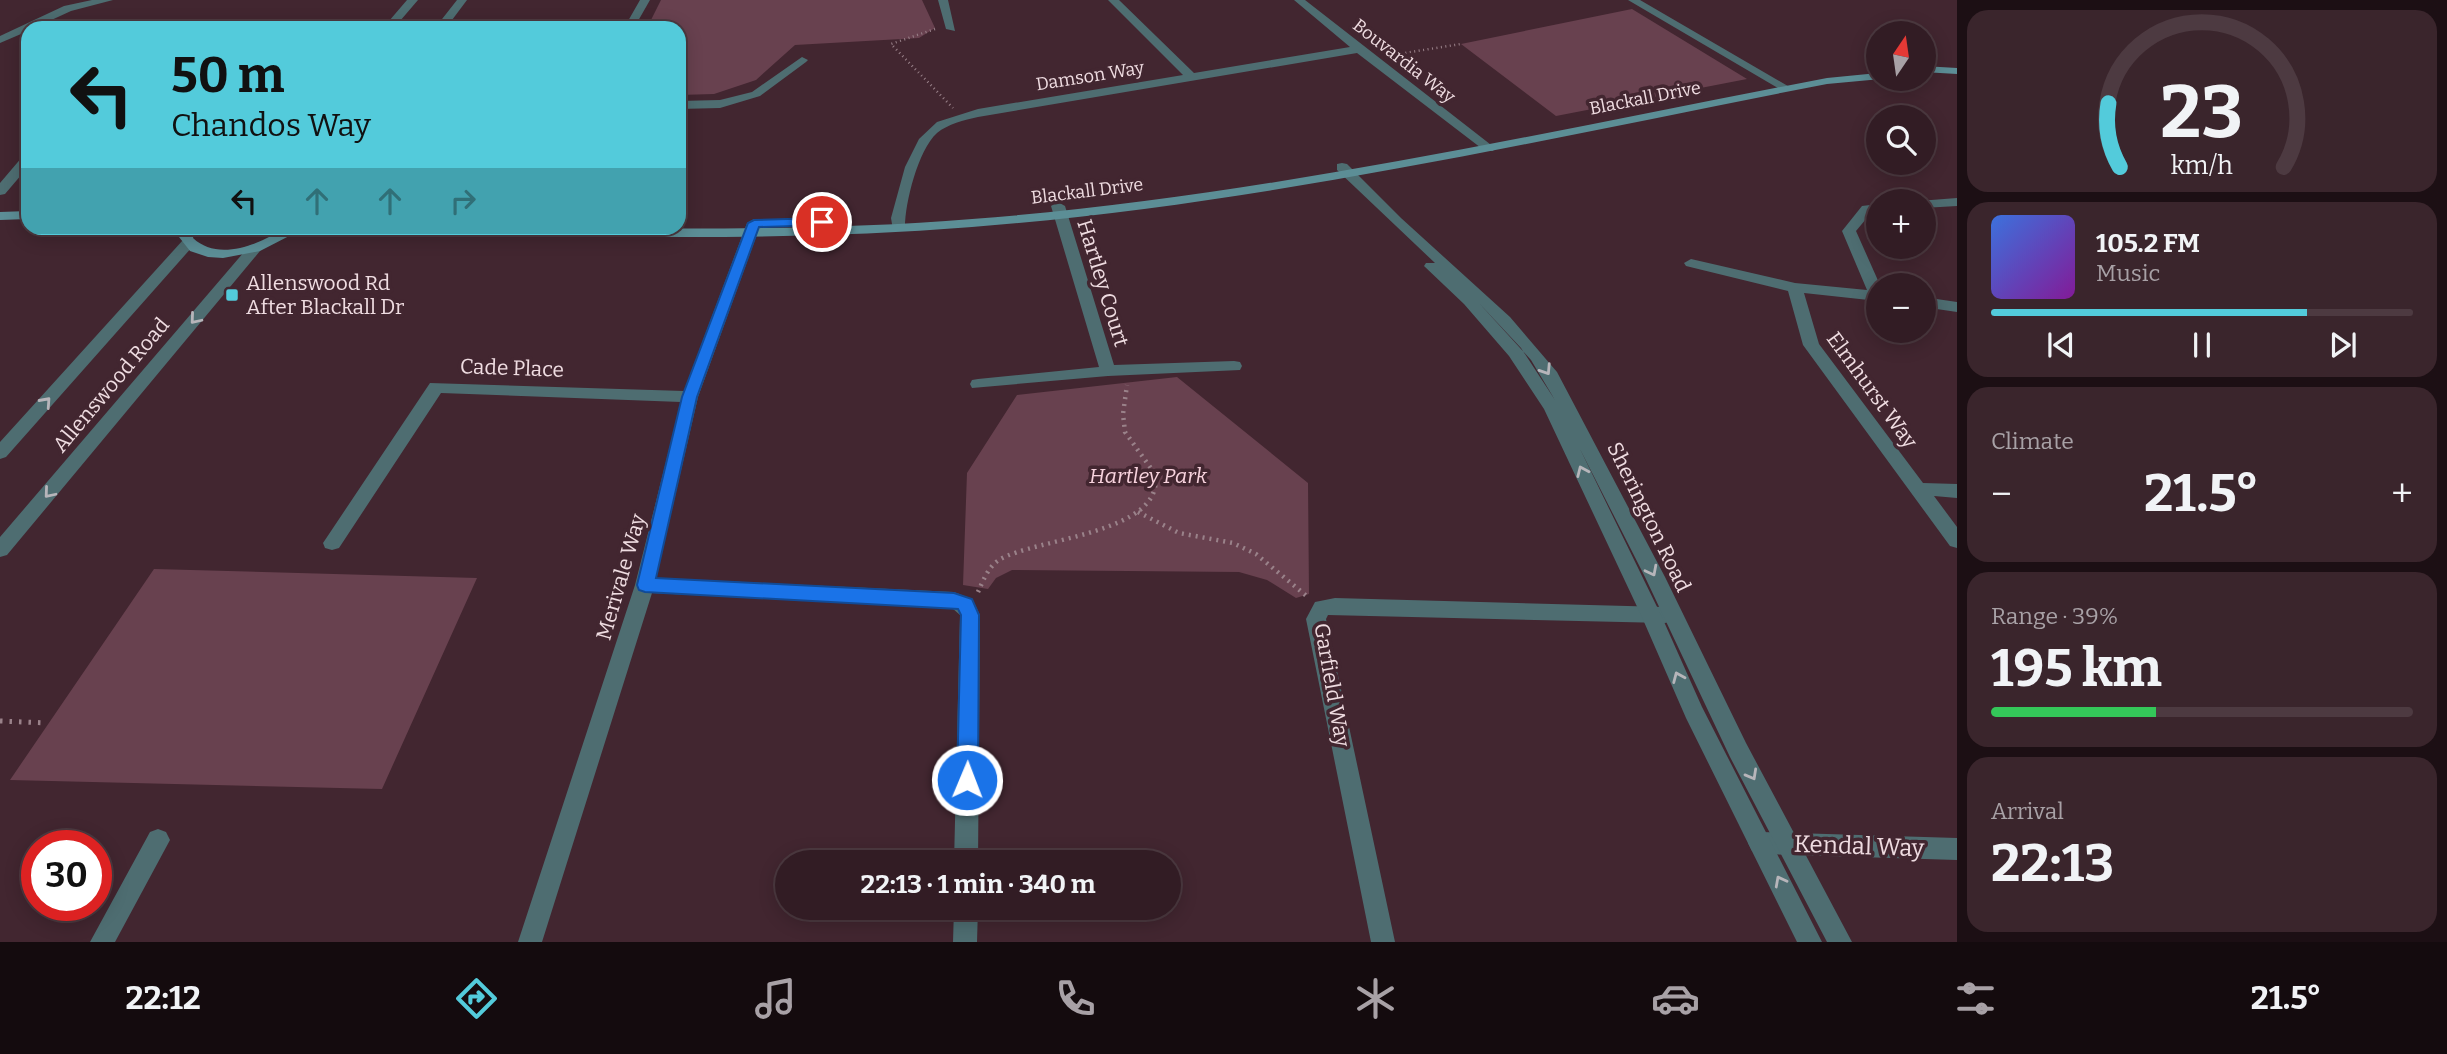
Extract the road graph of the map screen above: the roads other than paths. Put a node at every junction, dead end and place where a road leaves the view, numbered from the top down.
1 (108, 0) edge
2 (413, 0) edge
3 (462, 0) edge
4 (645, 0) edge
5 (943, 0) edge
6 (1113, 0) edge
7 (1299, 0) edge
8 (1633, 0) edge
9 (40, 21) edge
10 (394, 21) edge
11 (446, 21) edge
12 (633, 21) edge
13 (950, 26) road end
14 (21, 30) edge
15 (0, 40) edge
16 (1359, 50) junction
17 (802, 60) dead end
18 (1936, 70) edge
19 (1866, 71) edge
20 (1957, 71) edge
21 (1936, 75) edge
22 (1957, 76) edge
23 (1191, 77) junction
24 (1866, 77) edge
25 (1782, 86) junction
26 (686, 105) edge
27 (1485, 145) junction
28 (21, 167) edge
29 (1338, 171) junction
30 (0, 191) edge
31 (1957, 202) edge
32 (1936, 203) edge
33 (1059, 210) junction
34 (1866, 210) edge
35 (21, 215) edge
36 (0, 216) edge
37 (898, 223) junction
38 (0, 224) edge
39 (21, 224) edge
40 (686, 225) edge
41 (752, 228) junction
42 (686, 229) edge
43 (187, 235) edge
44 (280, 235) edge
45 (255, 248) junction
46 (1691, 263) dead end
47 (1868, 273) edge
48 (1795, 288) junction
49 (1866, 295) edge
50 (1936, 304) edge
51 (1957, 307) edge
52 (1234, 366) dead end
53 (1115, 371) junction
54 (978, 384) dead end
55 (690, 397) junction
56 (0, 453) edge
57 (1919, 489) junction
58 (1957, 491) edge
59 (1957, 541) edge
60 (332, 542) dead end
61 (0, 550) edge
62 (645, 585) junction
63 (1661, 615) junction
64 (158, 840) dead end
65 (1760, 843) junction
66 (1790, 844) junction
67 (1957, 849) edge
68 (966, 850) edge
69 (966, 920) edge
70 (102, 942) edge
71 (530, 942) edge
72 (965, 942) edge
73 (1383, 942) edge
74 (1810, 942) edge
75 (1840, 942) edge

1 - 9 street
2 - 10 street
3 - 11 street
4 - 12 street
5 - 13 street
6 - 23 street
7 - 16 street, Bouvardia Way
8 - 25 street
14 - 15 street
16 - 23 street, Damson Way
16 - 27 street, Bouvardia Way
17 - 26 street
18 - 20 main road
19 - 25 main road, Blackall Drive
21 - 22 main road
23 - 37 street, Damson Way
24 - 25 main road, Blackall Drive
25 - 27 main road, Blackall Drive
27 - 29 main road, Blackall Drive
28 - 30 street
29 - 33 main road, Blackall Drive
29 - 63 street, Sherington Road
31 - 32 street
33 - 37 main road, Blackall Drive
33 - 53 street, Hartley Court
34 - 47 street
35 - 36 main road
37 - 41 main road, Blackall Drive
38 - 39 main road
40 - 41 main road, Blackall Drive
41 - 42 main road, Blackall Drive
41 - 55 street, Merivale Way
43 - 45 main road
56 -> 43 street, Allenswood Road
44 - 45 main road
45 -> 61 street, Allenswood Road
46 - 48 street
48 - 49 street
48 - 57 street, Elmhurst Way
50 - 51 street
52 - 53 street, Hartley Court
53 - 54 street, Hartley Court
55 - 60 street, Cade Place
55 - 62 street, Merivale Way
57 - 58 street
57 - 59 street, Elmhurst Way
62 - 68 street
62 - 71 street, Merivale Way
65 -> 63 street, Sherington Road
63 -> 66 street, Sherington Road
63 - 73 street, Garfield Way
64 - 70 street
65 - 66 street, Kendal Way
74 -> 65 street, Sherington Road
66 - 67 street, Kendal Way
66 - 75 street, Sherington Road
69 - 72 street

